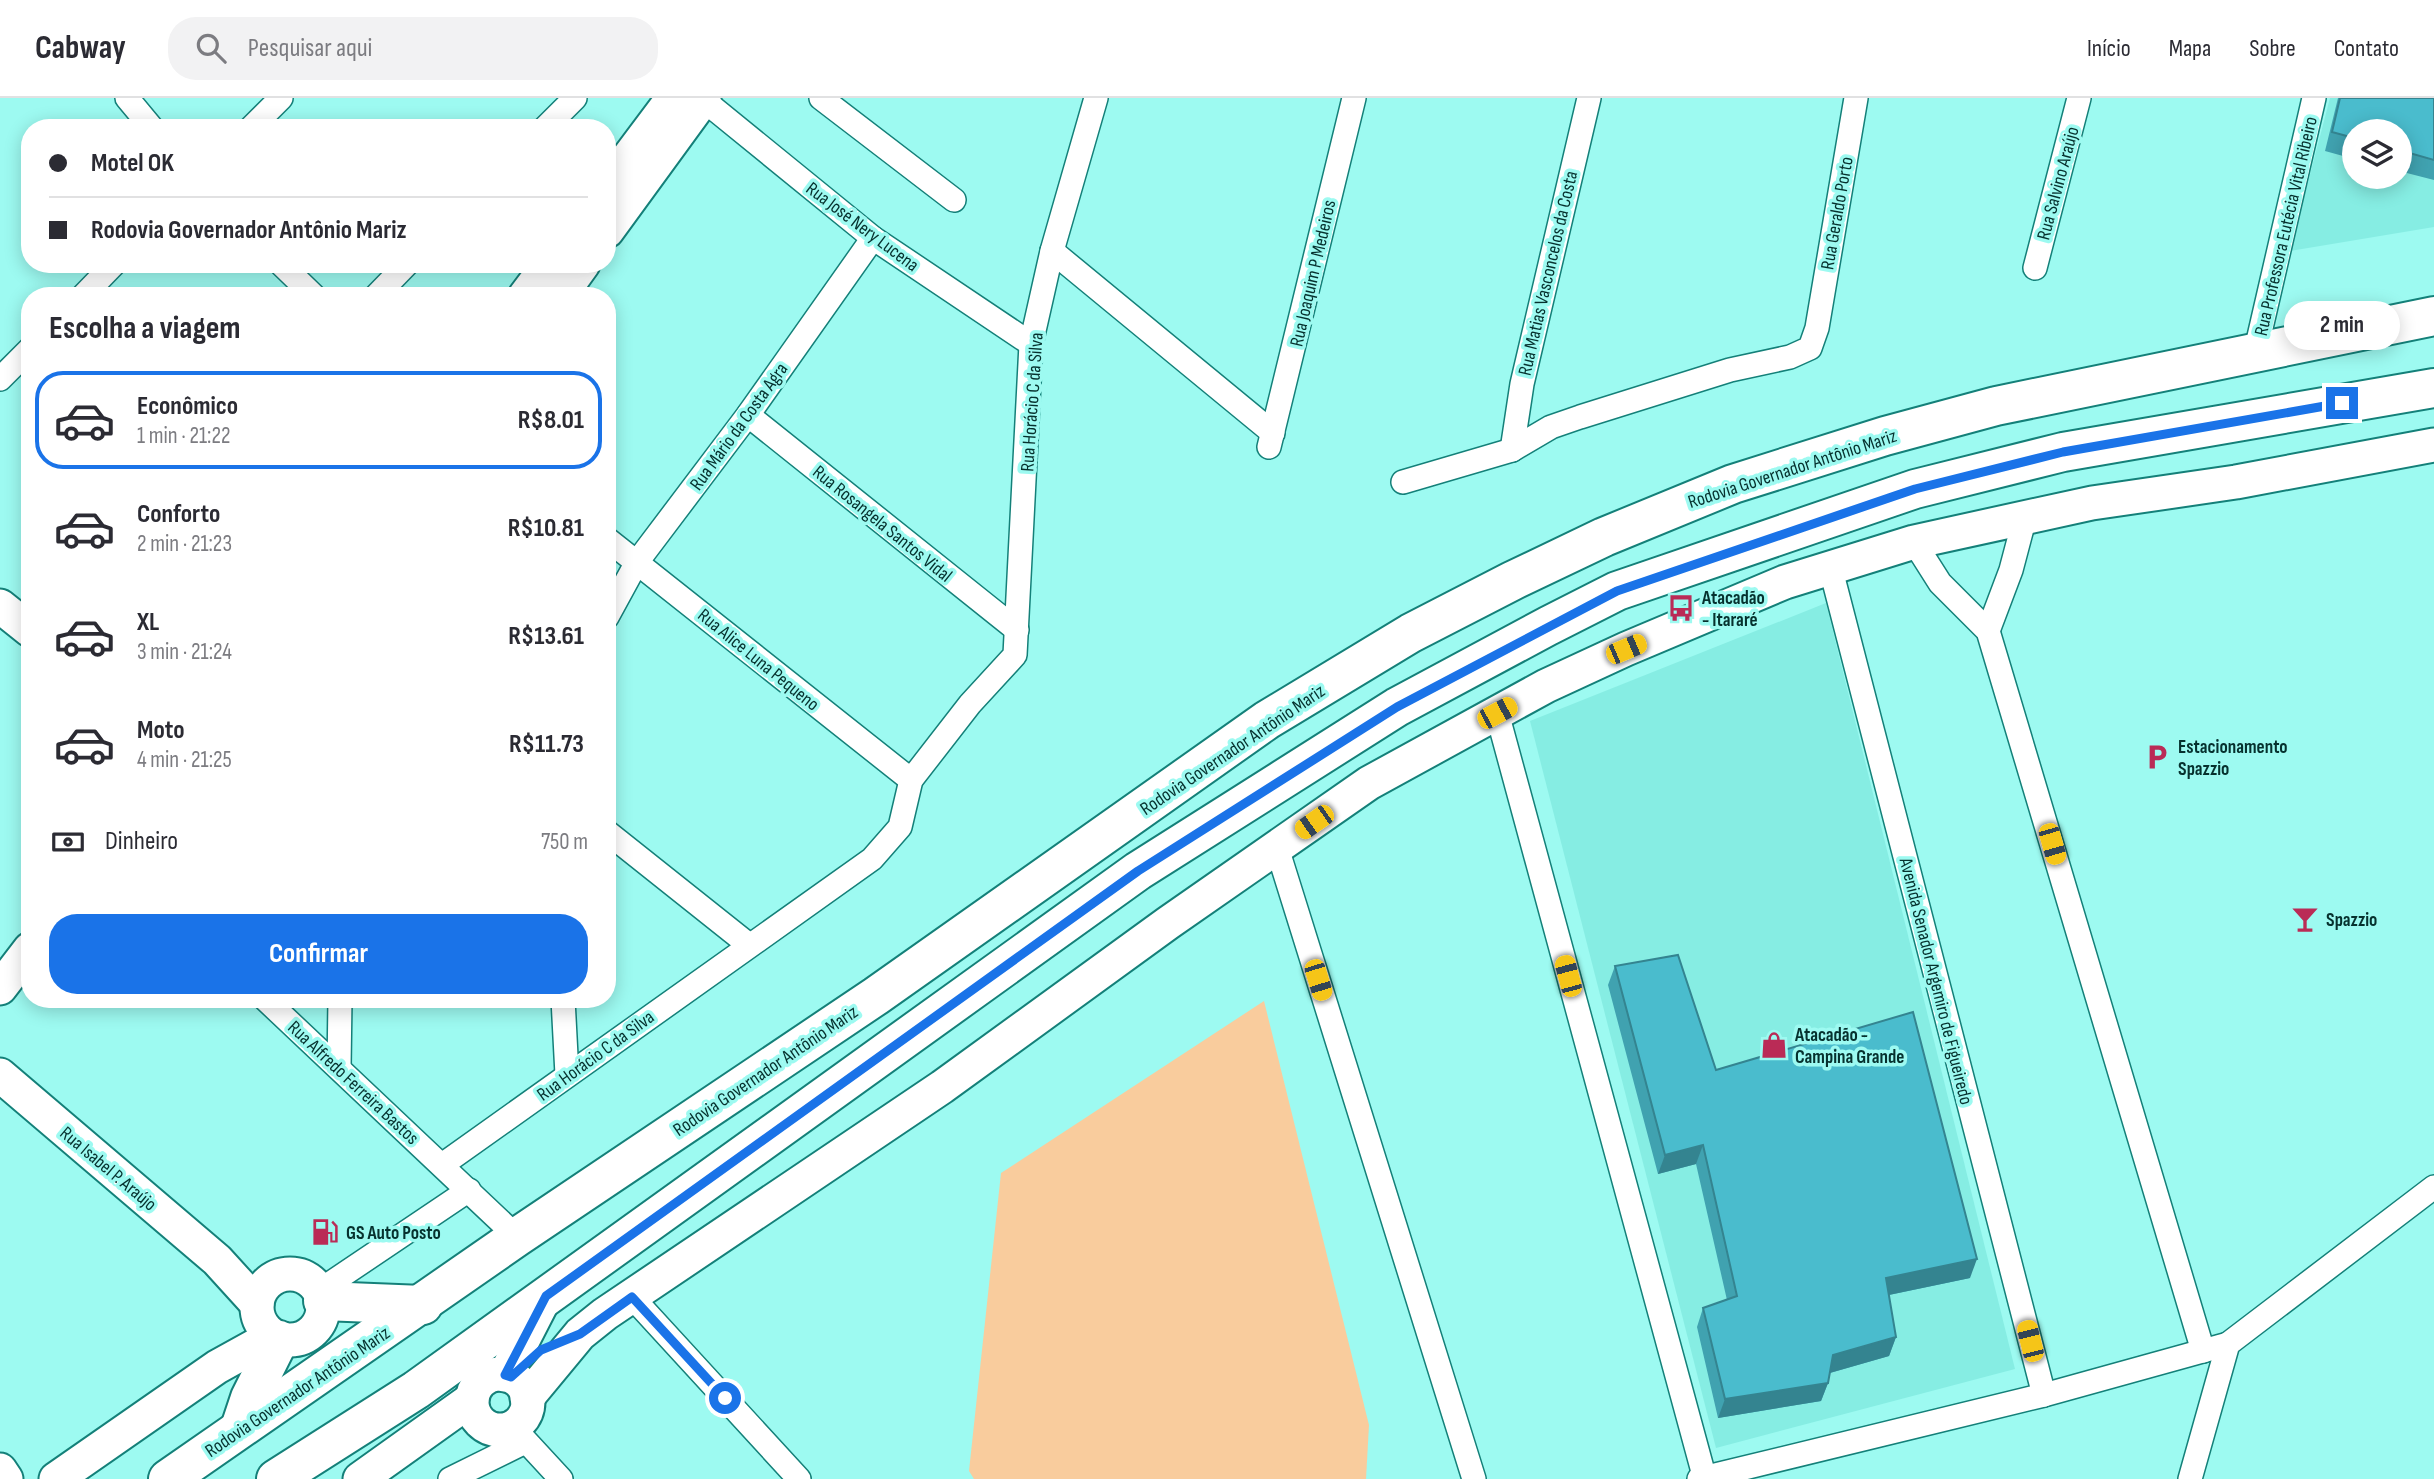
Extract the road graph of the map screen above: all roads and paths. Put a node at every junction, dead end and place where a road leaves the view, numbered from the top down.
1 (127, 98) edge
2 (281, 98) edge
3 (575, 98) edge
4 (696, 98) edge
5 (821, 98) edge
6 (1096, 98) edge
7 (1354, 98) edge
8 (1589, 98) edge
9 (1856, 98) edge
10 (2079, 98) edge
11 (2314, 98) edge
12 (144, 119) edge
13 (260, 119) edge
14 (554, 119) edge
15 (616, 177) edge
16 (954, 200) dead end
17 (616, 218) edge
18 (873, 238) junction
19 (1052, 251) junction
20 (2035, 268) dead end
21 (105, 273) edge
22 (290, 273) edge
23 (398, 273) edge
24 (92, 287) edge
25 (305, 287) edge
26 (385, 287) edge
27 (2434, 316) edge
28 (1031, 344) junction
29 (2255, 354) junction
30 (21, 358) edge
31 (0, 379) edge
32 (2434, 388) edge
33 (748, 415) junction
34 (2434, 445) edge
35 (1512, 450) junction
36 (1403, 482) dead end
37 (2025, 517) junction
38 (1914, 542) junction
39 (616, 546) edge
40 (637, 562) junction
41 (1830, 566) junction
42 (616, 600) edge
43 (0, 606) edge
44 (21, 623) edge
45 (1017, 631) junction
46 (1988, 631) junction
47 (1497, 713) junction
48 (911, 780) junction
49 (616, 839) edge
50 (1277, 848) junction
51 (748, 945) junction
52 (21, 961) edge
53 (0, 988) edge
54 (275, 1008) edge
55 (340, 1008) edge
56 (563, 1008) edge
57 (339, 1068) junction
58 (0, 1075) edge
59 (567, 1075) junction
60 (442, 1165) junction
61 (2434, 1187) edge
62 (469, 1190) junction
63 (517, 1237) junction
64 (321, 1296) junction
65 (546, 1296) junction
66 (632, 1297) junction
67 (423, 1305) junction
68 (267, 1315) junction
69 (2228, 1344) junction
70 (2203, 1350) junction
71 (2044, 1395) junction
72 (506, 1406) junction
73 (240, 1428) junction
74 (0, 1471) edge
75 (6, 1479) edge
76 (57, 1479) edge
77 (168, 1479) edge
78 (276, 1479) edge
79 (360, 1479) edge
80 (450, 1479) edge
81 (561, 1479) edge
82 (799, 1479) edge
83 (1474, 1479) edge
84 (1703, 1479) edge
85 (2190, 1479) edge

1 - 12 street
2 - 13 street
3 - 14 street
4 - 15 street
4 - 17 street
4 - 18 street, Rua José Nery Lucena
5 - 16 street
6 - 19 street, Rua Horácio C da Silva
7 - 19 street, Rua Joaquim P Medeiros
8 - 35 street, Rua Matias Vasconcelos da Costa
9 - 35 street, Rua Geraldo Porto
10 - 20 street, Rua Salvino Araújo
11 - 29 street, Rua Professora Eutécia Vital Ribeiro
18 - 28 street, Rua José Nery Lucena
18 - 33 street, Rua Mário da Costa Agra
19 - 28 street, Rua Horácio C da Silva
21 - 24 street
22 - 25 street
23 - 26 street
27 - 29 highway, Rodovia Governador Antônio Mariz
28 - 45 street, Rua Horácio C da Silva
29 - 63 highway, Rodovia Governador Antônio Mariz
30 - 31 street
32 - 65 highway
33 - 40 street, Rua Mário da Costa Agra
33 - 45 street, Rua Rosangela Santos Vidal
34 - 37 street
35 - 36 street
37 - 38 street
37 - 46 street
38 - 41 street
38 - 46 street
39 - 40 street, Rua Alice Luna Pequeno
40 - 42 street, Rua Mário da Costa Agra
40 - 48 street, Rua Alice Luna Pequeno
41 - 47 street
41 - 71 street, Avenida Senador Argemiro de Figueiredo
43 - 44 street
45 - 48 street, Rua Horácio C da Silva
46 - 70 street
47 - 50 street
47 - 84 street
48 - 51 street, Rua Horácio C da Silva
49 - 51 street
50 - 66 street
50 - 83 street
51 - 59 street, Rua Horácio C da Silva
52 - 53 street
54 - 57 street, Rua Alfredo Ferreira Bastos
55 - 57 street
56 - 59 street
57 - 60 street, Rua Alfredo Ferreira Bastos
58 - 68 street, Rua Isabel P. Araújo
59 - 60 street, Rua Horácio C da Silva
60 - 62 street, Rua Alfredo Ferreira Bastos
61 - 69 street
62 - 63 street, Rua Alfredo Ferreira Bastos
62 - 64 street
63 - 67 highway, Rodovia Governador Antônio Mariz
64 - 67 highway
64 - 68 street
64 - 68 street
65 - 72 street
65 - 78 highway
66 - 72 street
66 - 82 street
67 - 73 highway, Rodovia Governador Antônio Mariz
68 - 73 highway
68 - 76 street
69 - 70 street
69 - 85 street
70 - 71 street
71 - 84 street
72 - 79 street
72 - 80 street
72 - 81 street
73 - 77 highway, Rodovia Governador Antônio Mariz
74 - 75 street

